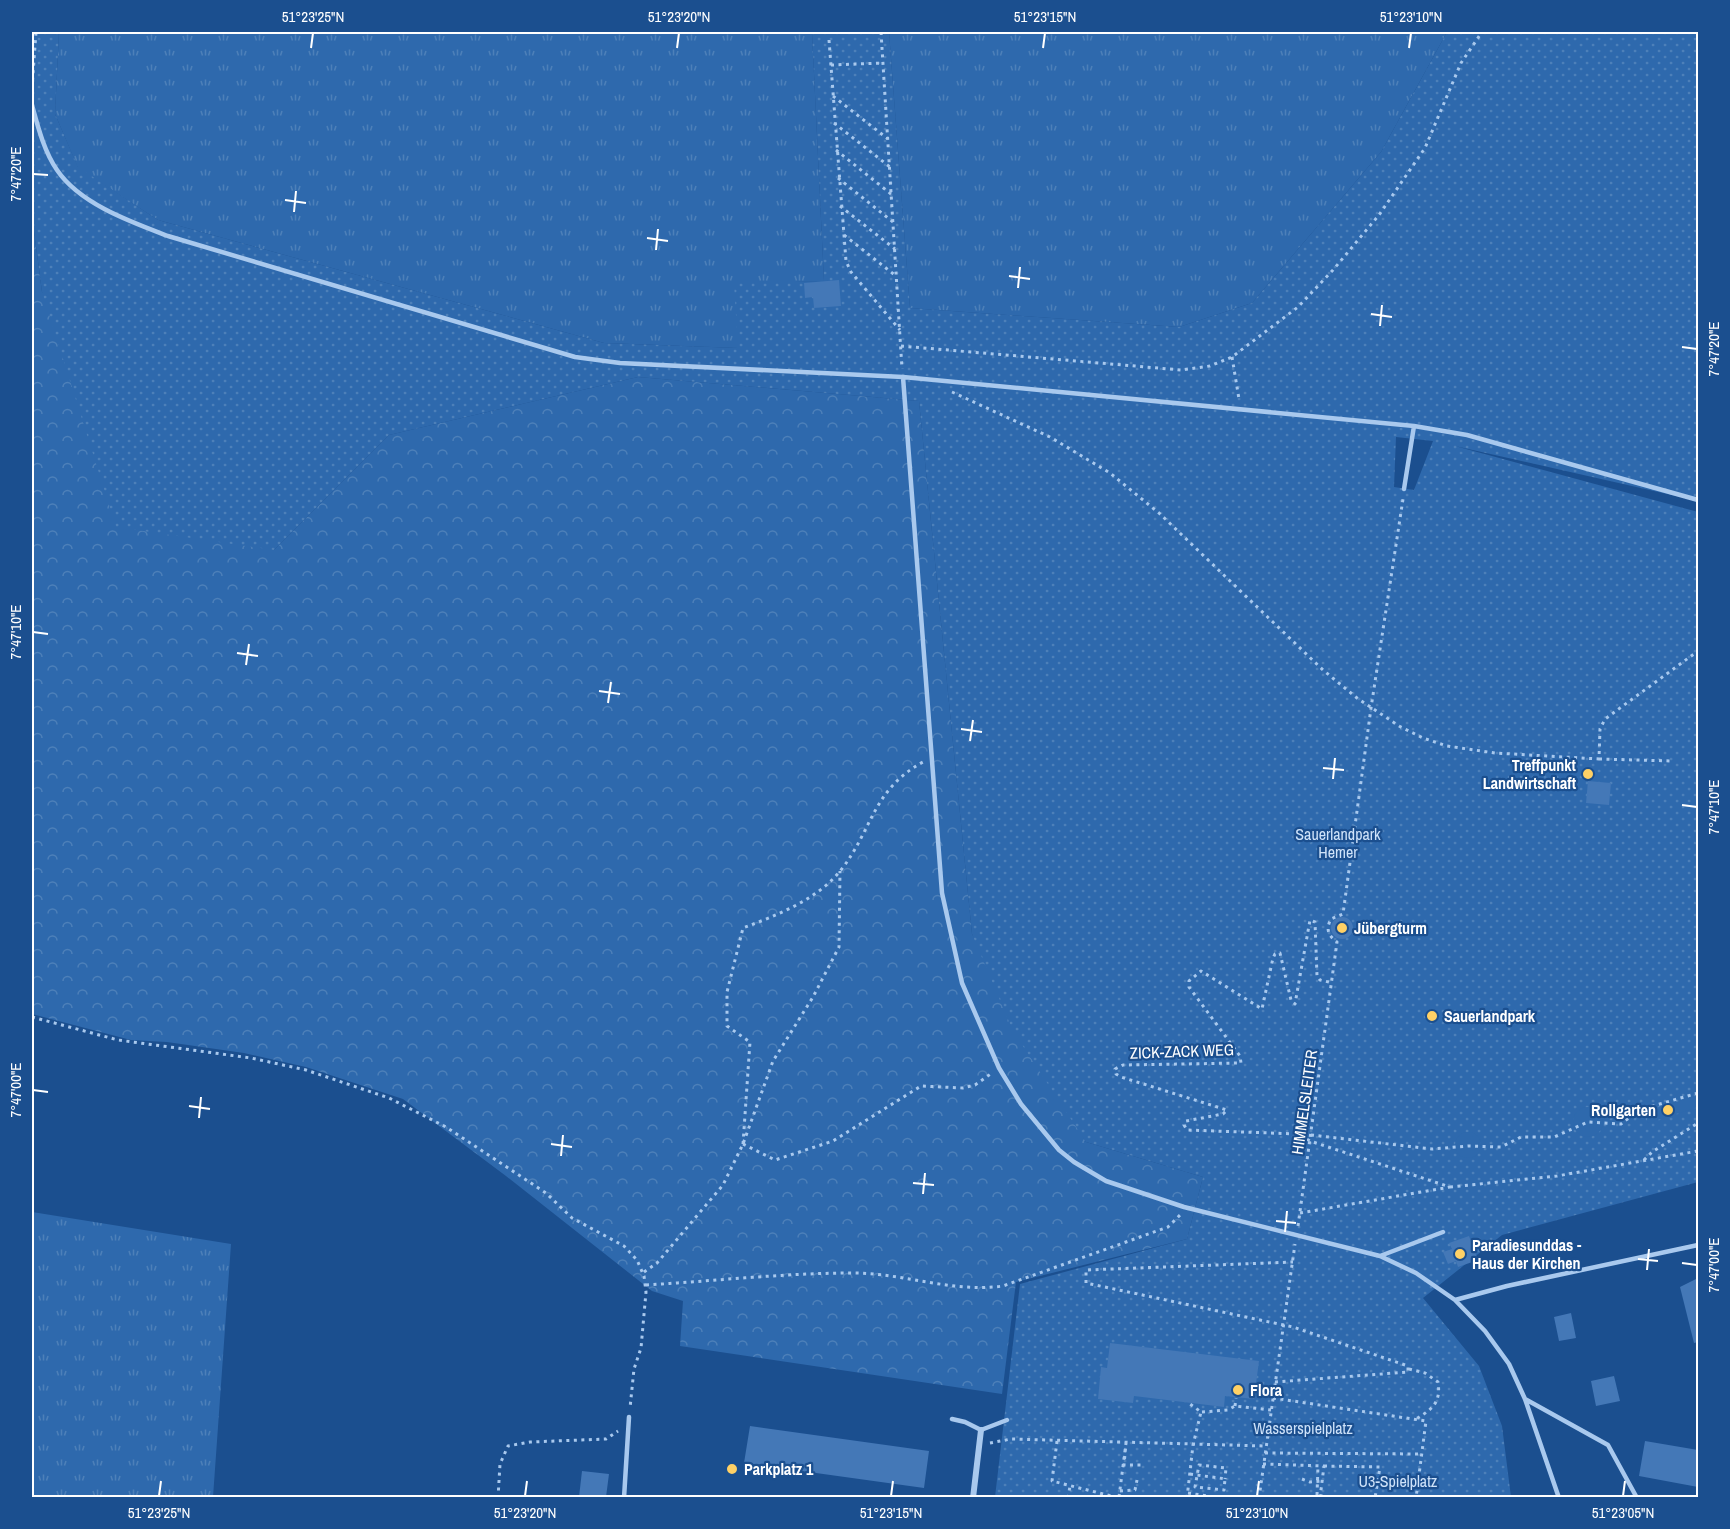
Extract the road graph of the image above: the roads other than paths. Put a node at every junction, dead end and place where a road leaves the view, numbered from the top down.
1 (32, 105) edge
2 (903, 377) junction
3 (1414, 426) junction
4 (1404, 489) road end
5 (1698, 500) edge
6 (1443, 1232) dead end
7 (1698, 1245) edge
8 (1380, 1256) junction
9 (1455, 1300) junction
10 (1525, 1399) junction
11 (629, 1417) road end
12 (952, 1419) dead end
13 (1007, 1420) dead end
14 (981, 1430) junction
15 (624, 1497) edge
16 (973, 1497) edge
17 (1559, 1497) edge
18 (1637, 1497) edge

1 - 2 lane
2 - 3 lane
2 - 8 lane
3 - 4 lane
3 - 5 lane
6 - 8 lane
7 - 9 lane
8 - 9 lane
9 - 10 lane
10 - 17 lane
10 - 18 lane
11 - 15 lane
12 - 14 lane
13 - 14 lane
14 - 16 street

